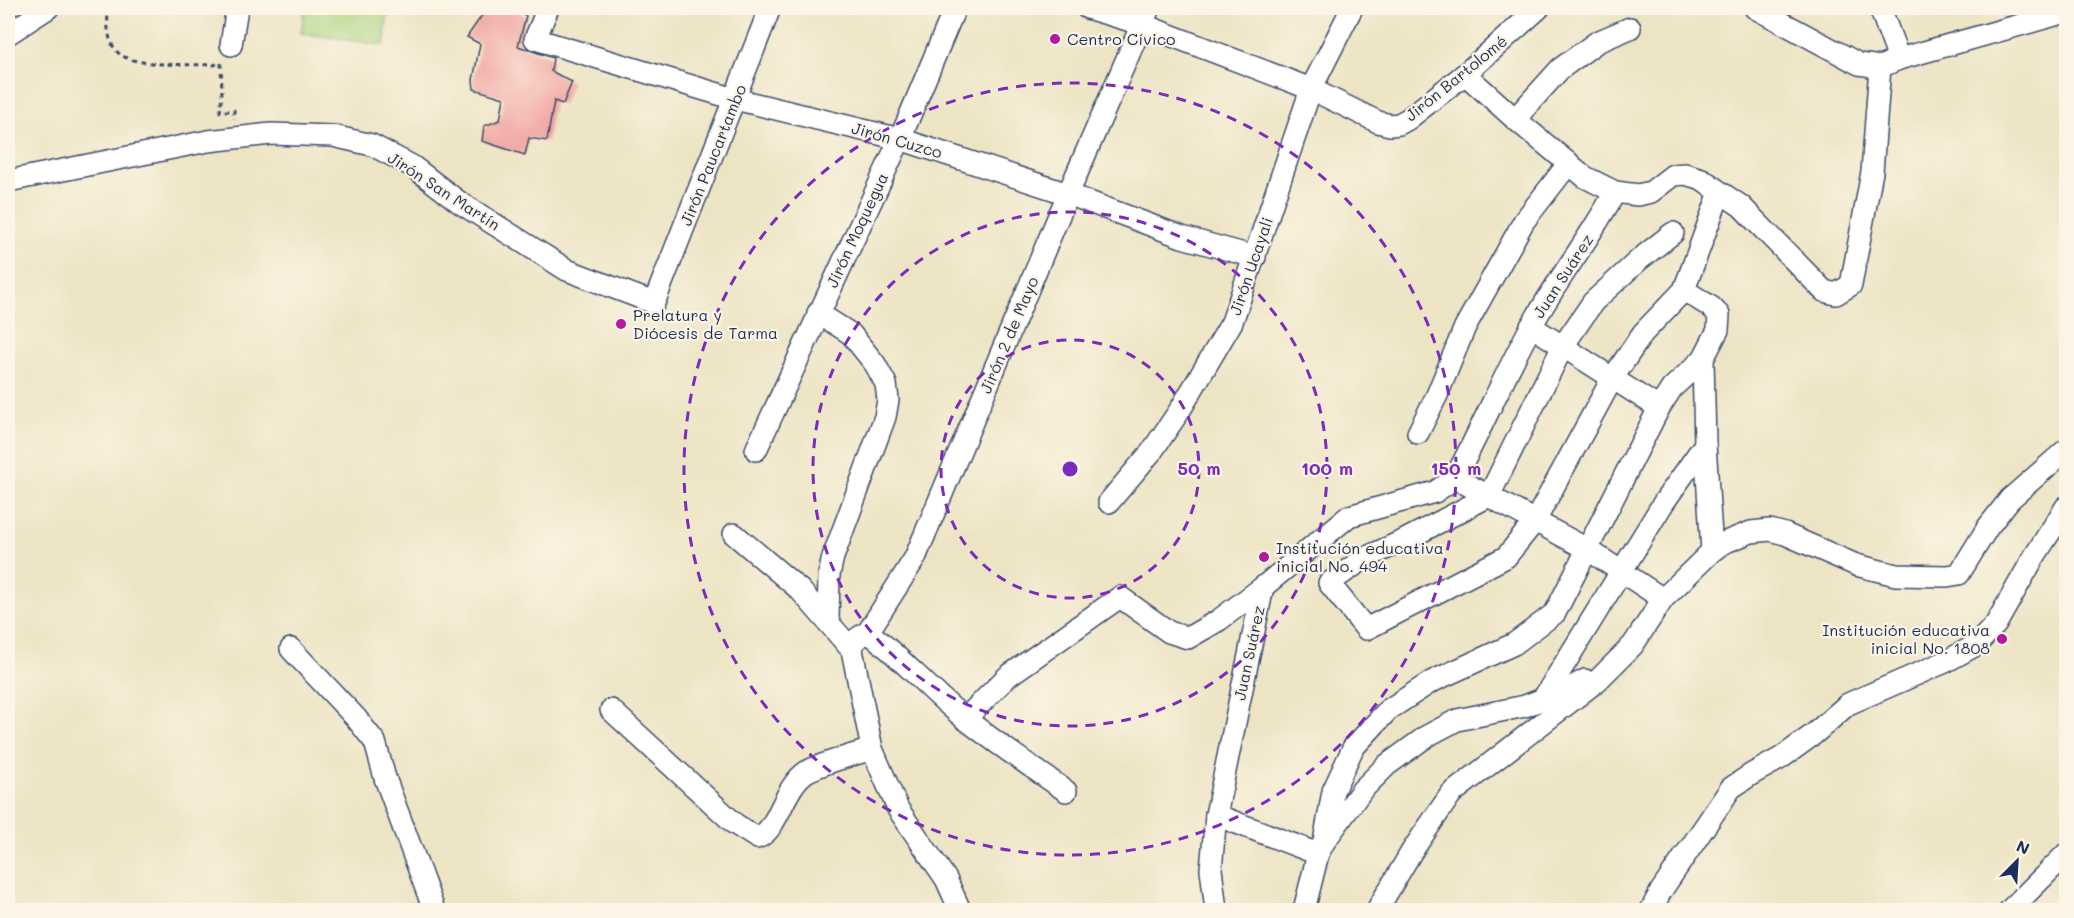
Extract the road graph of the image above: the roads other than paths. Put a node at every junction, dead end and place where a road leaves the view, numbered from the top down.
1 (48, 8) edge
2 (237, 8) edge
3 (548, 8) edge
4 (770, 8) edge
5 (955, 8) edge
6 (1087, 8) edge
7 (1352, 8) edge
8 (1539, 8) edge
9 (1755, 8) edge
10 (1880, 8) edge
11 (2067, 12) edge
12 (1145, 16) edge
13 (1630, 28) dead end
14 (9, 29) edge
15 (226, 54) road end
16 (1889, 63) junction
17 (1465, 74) junction
18 (1311, 89) junction
19 (735, 99) junction
20 (1515, 119) junction
21 (900, 139) junction
22 (1569, 164) junction
23 (8, 181) edge
24 (1615, 192) junction
25 (1720, 192) junction
26 (1068, 194) junction
27 (1673, 233) dead end
28 (1255, 257) junction
29 (1684, 290) junction
30 (654, 303) joint
31 (818, 313) junction
32 (1531, 326) junction
33 (1563, 346) junction
34 (1703, 359) junction
35 (1612, 379) junction
36 (1659, 408) junction
37 (1418, 433) dead end
38 (1705, 444) junction
39 (756, 450) dead end
40 (2067, 450) edge
41 (1455, 478) junction
42 (1489, 496) junction
43 (1109, 502) dead end
44 (2067, 507) edge
45 (1535, 521) junction
46 (734, 534) dead end
47 (1587, 549) junction
48 (1712, 551) junction
49 (1622, 572) junction
50 (1263, 587) junction
51 (1663, 599) junction
52 (828, 620) junction
53 (868, 632) junction
54 (291, 649) dead end
55 (852, 650) junction
56 (1616, 663) junction
57 (1543, 699) junction
58 (611, 710) dead end
59 (965, 719) junction
60 (872, 749) junction
61 (1066, 791) dead end
62 (1216, 815) junction
63 (1321, 848) junction
64 (2067, 854) edge
65 (434, 910) edge
66 (960, 910) edge
67 (1216, 910) edge
68 (1304, 910) edge
69 (1377, 910) edge
70 (1650, 910) edge
71 (2010, 910) edge

1 - 14 street
2 - 15 street
3 - 19 street, Jirón Cuzco
4 - 19 street, Jirón Paucartambo
5 - 21 street, Jirón Moquegua
6 - 12 street
7 - 18 street, Jirón Ucayali
8 - 17 street, Jirón Bartolomé
9 - 16 street
10 - 16 street
11 - 16 street
12 - 18 street
12 - 26 street, Jirón 2 de Mayo
13 - 20 street
16 - 25 street
17 - 18 street, Jirón Bartolomé
17 - 20 street
18 - 28 street, Jirón Ucayali
19 - 21 street, Jirón Cuzco
19 - 30 street, Jirón Paucartambo
20 - 22 street
21 - 26 street, Jirón Cuzco
21 - 31 street, Jirón Moquegua
22 - 24 street
22 - 37 street
23 - 30 street, Jirón San Martín
24 - 25 street
24 - 32 street, Juan Suárez
25 - 29 street
26 - 28 street, Jirón Cuzco
26 - 53 street, Jirón 2 de Mayo
27 - 33 street
28 - 43 street, Jirón Ucayali
29 - 34 street
29 - 35 street
31 - 39 street, Jirón Moquegua
31 - 52 street
32 - 33 street
32 - 41 street, Juan Suárez
33 - 35 street
33 - 42 street
34 - 36 street
34 - 38 street
35 - 36 street
35 - 45 street
36 - 47 street
38 - 48 street
38 - 49 street
40 - 48 street
41 - 42 street
41 - 50 street, Juan Suárez
42 - 45 street
42 - 45 street
44 - 70 street
45 - 47 street
46 - 52 street
47 - 49 street
47 - 63 street
48 - 51 street
49 - 51 street
49 - 57 street
50 - 59 street
50 - 62 street, Juan Suárez
51 - 56 street
52 - 55 street
53 - 55 street, Jirón 2 de Mayo
53 - 59 street
54 - 65 street
55 - 60 street
56 - 57 street
56 - 69 street
57 - 63 street
58 - 60 street
59 - 61 street
60 - 66 street
62 - 63 street
62 - 67 street, Juan Suárez
63 - 68 street
64 - 71 street

